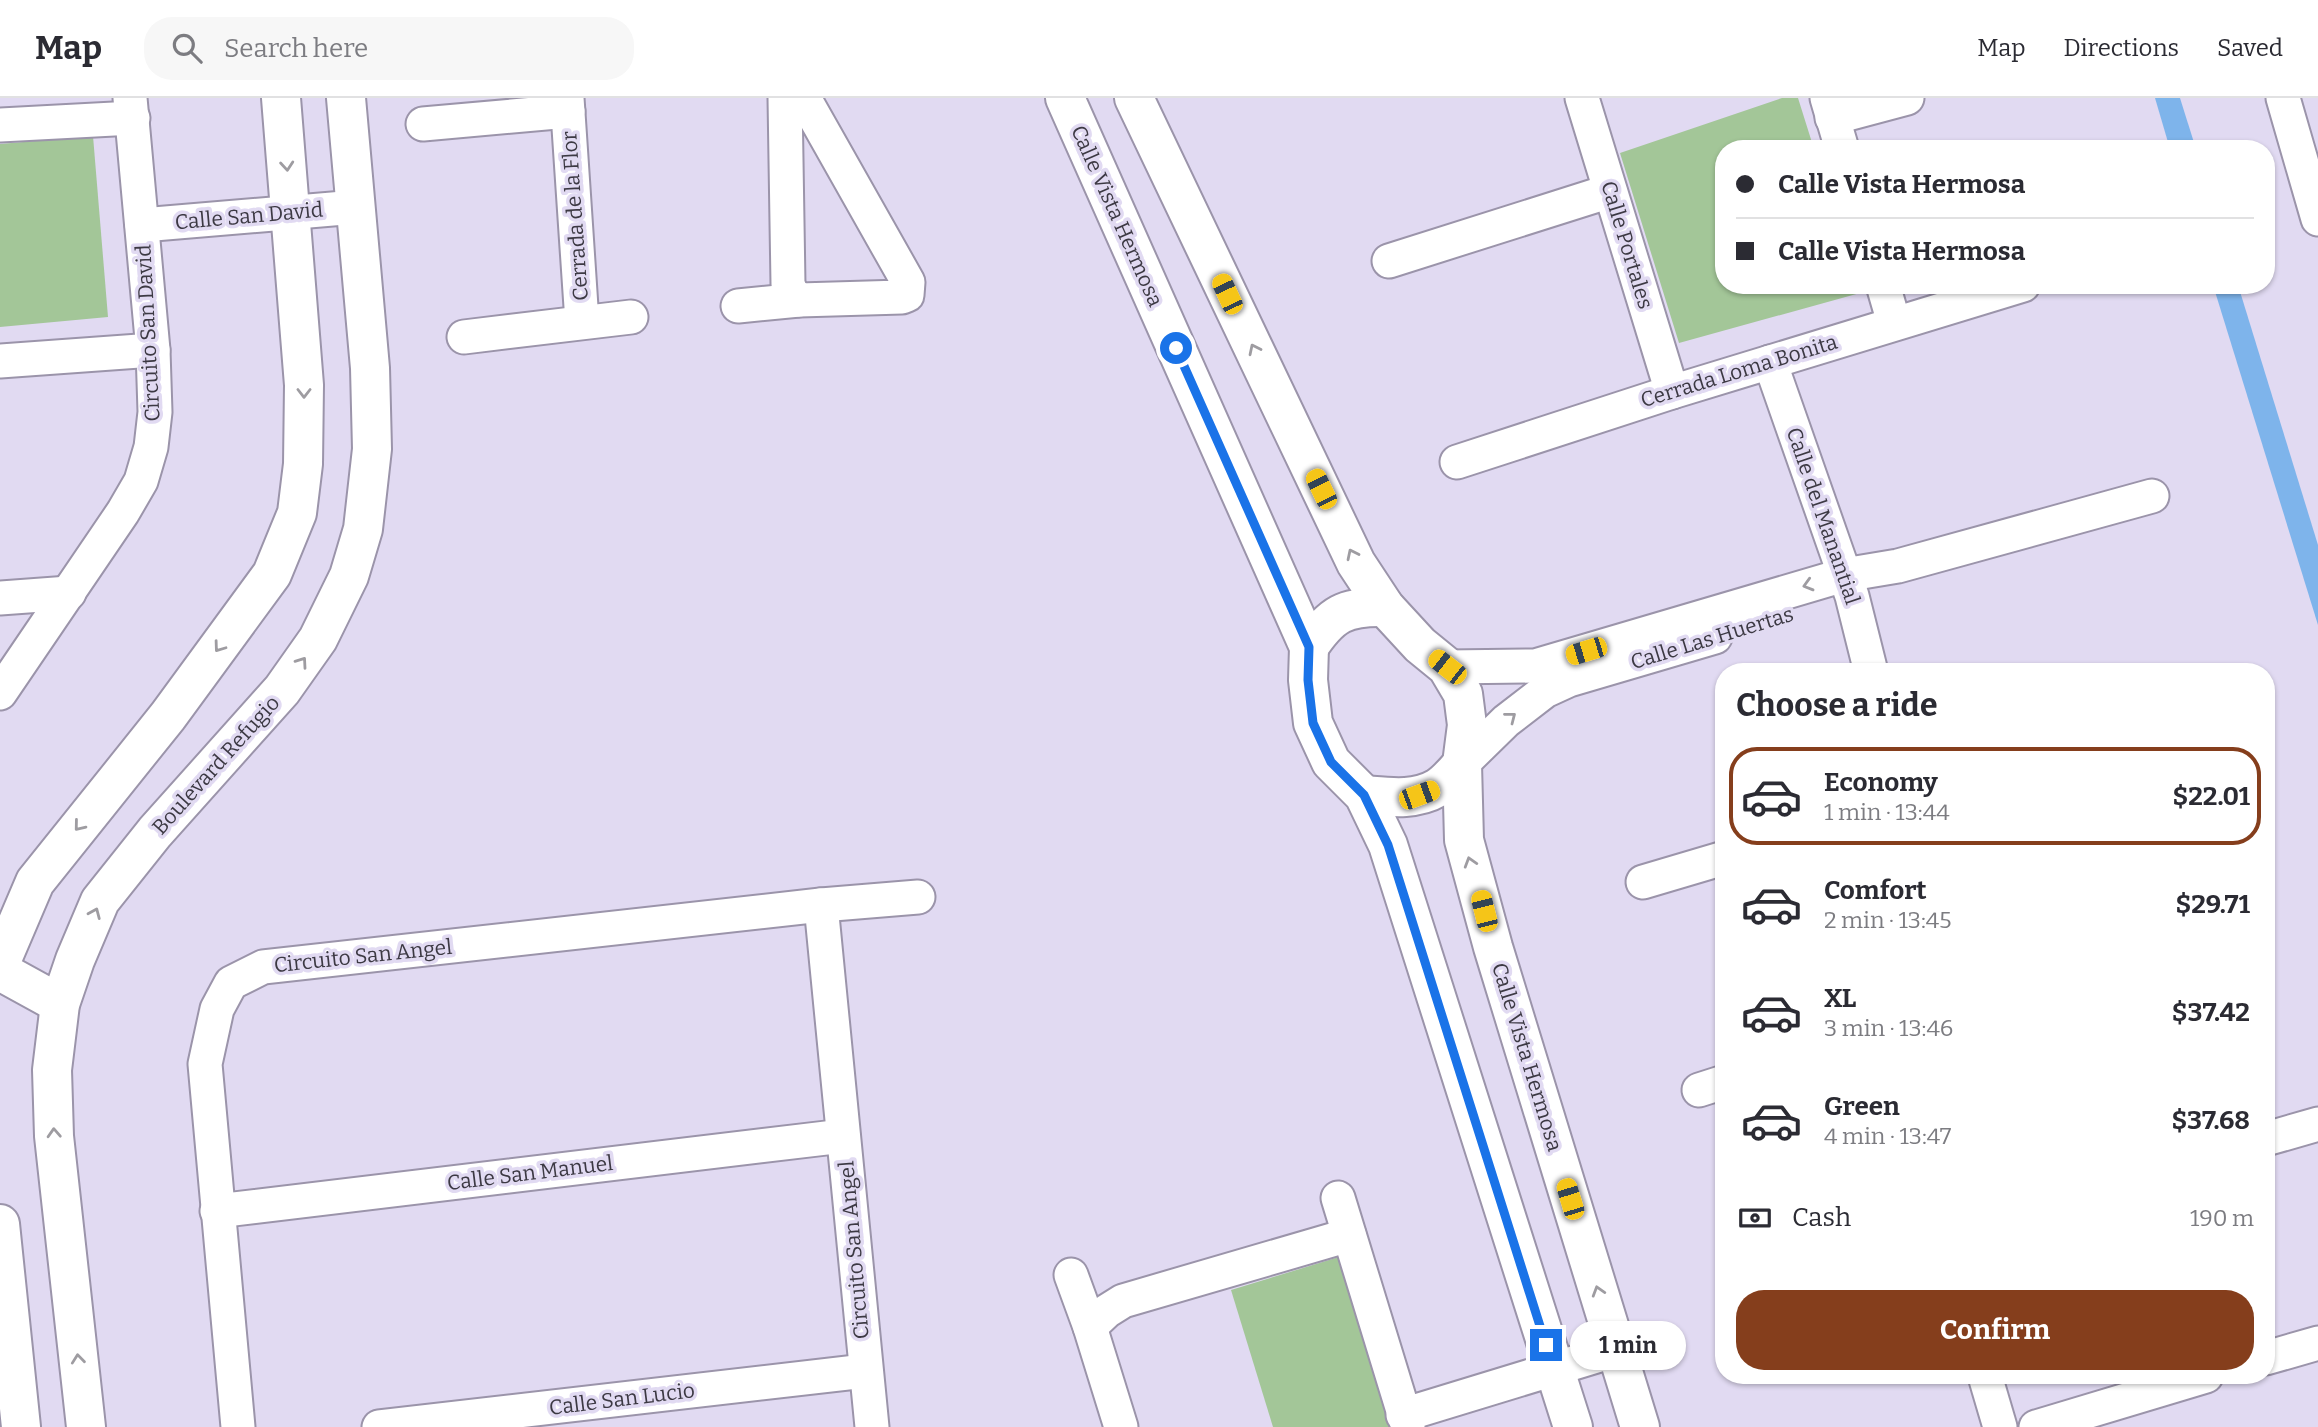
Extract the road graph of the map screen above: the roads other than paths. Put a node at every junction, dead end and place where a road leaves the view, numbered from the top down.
1 (281, 98) edge
2 (346, 98) edge
3 (785, 98) edge
4 (803, 98) edge
5 (1065, 98) edge
6 (1134, 98) edge
7 (1582, 98) edge
8 (1907, 98) edge
9 (2283, 98) edge
10 (567, 104) edge
11 (132, 108) edge
12 (1834, 122) edge
13 (423, 124) dead end
14 (0, 125) edge
15 (1610, 191) junction
16 (356, 207) junction
17 (292, 213) junction
18 (2318, 219) edge
19 (142, 225) junction
20 (1389, 261) dead end
21 (1886, 294) edge
22 (1993, 294) edge
23 (799, 300) junction
24 (738, 306) dead end
25 (631, 317) dead end
26 (582, 322) junction
27 (1895, 323) junction
28 (464, 337) dead end
29 (153, 350) junction
30 (0, 360) edge
31 (1770, 362) junction
32 (1672, 392) junction
33 (1457, 462) dead end
34 (2152, 496) dead end
35 (1848, 586) junction
36 (69, 593) junction
37 (0, 598) edge
38 (1385, 607) junction
39 (1309, 647) junction
40 (1869, 663) edge
41 (1447, 667) junction
42 (0, 693) edge
43 (1462, 764) junction
44 (1364, 795) junction
45 (1715, 861) edge
46 (1643, 882) dead end
47 (918, 897) dead end
48 (821, 905) junction
49 (0, 964) edge
50 (0, 971) edge
51 (60, 1004) junction
52 (2318, 1124) edge
53 (843, 1136) junction
54 (2275, 1136) edge
55 (1338, 1198) dead end
56 (217, 1211) junction
57 (0, 1224) edge
58 (1349, 1236) junction
59 (1072, 1275) dead end
60 (1090, 1327) junction
61 (2318, 1343) edge
62 (1616, 1350) junction
63 (2275, 1355) edge
64 (1554, 1370) junction
65 (865, 1371) junction
66 (1987, 1384) edge
67 (2179, 1384) edge
68 (1405, 1421) edge
69 (21, 1427) edge
70 (86, 1427) edge
71 (238, 1427) edge
72 (379, 1427) edge
73 (872, 1427) edge
74 (1121, 1427) edge
75 (1573, 1427) edge
76 (1640, 1427) edge
77 (2000, 1427) edge
78 (2036, 1427) edge

1 -> 17 street
2 - 16 street, Boulevard Refugio
3 - 23 street
4 - 23 street
5 - 39 street, Calle Vista Hermosa
38 -> 6 street, Calle Vista Hermosa
7 - 15 street, Calle Portales
8 - 12 street
9 - 18 street
10 - 13 street, Cerrada de la Flor
10 - 26 street, Cerrada de la Flor
11 - 14 street
11 - 19 street, Circuito San David
15 - 20 street
15 - 32 street, Calle Portales
16 - 17 street, Calle San David
51 -> 16 street, Boulevard Refugio
17 - 19 street, Calle San David
17 -> 49 street
19 - 29 street, Circuito San David
21 - 27 street
22 - 27 street, Cerrada Loma Bonita
23 - 24 street
25 - 26 street, Cerrada de la Flor
26 - 28 street, Cerrada de la Flor
27 - 31 street, Cerrada Loma Bonita
29 - 30 street
29 - 36 street, Circuito San David
31 - 32 street, Cerrada Loma Bonita
31 - 35 street, Calle del Manantial
32 - 33 street, Cerrada Loma Bonita
34 - 35 street, Calle Las Huertas
35 - 40 street, Calle del Manantial
35 -> 41 street, Calle Las Huertas
43 -> 35 street, Calle Las Huertas
36 - 37 street
36 - 42 street, Circuito San David
38 - 39 street
38 - 41 street, Calle Vista Hermosa
39 - 44 street, Calle Vista Hermosa
41 - 43 street, Calle Vista Hermosa
43 - 44 street
62 -> 43 street, Calle Vista Hermosa
44 - 64 street, Calle Vista Hermosa
45 - 46 street
47 - 48 street, Circuito San Angel
48 - 53 street, Circuito San Angel
48 - 56 street, Circuito San Angel
50 - 51 street
70 -> 51 street, Boulevard Refugio
52 - 54 street
53 - 56 street, Calle San Manuel
53 - 65 street, Circuito San Angel
55 - 58 street
56 - 71 street, Circuito San Angel
57 - 69 street
58 - 60 street
58 - 68 street
59 - 60 street
60 - 74 street
61 - 63 street
62 - 64 street
62 - 76 street, Calle Vista Hermosa
64 - 68 street
64 - 75 street, Calle Vista Hermosa
65 - 72 street, Calle San Lucio
65 - 73 street, Circuito San Angel
66 - 77 street
67 - 78 street

